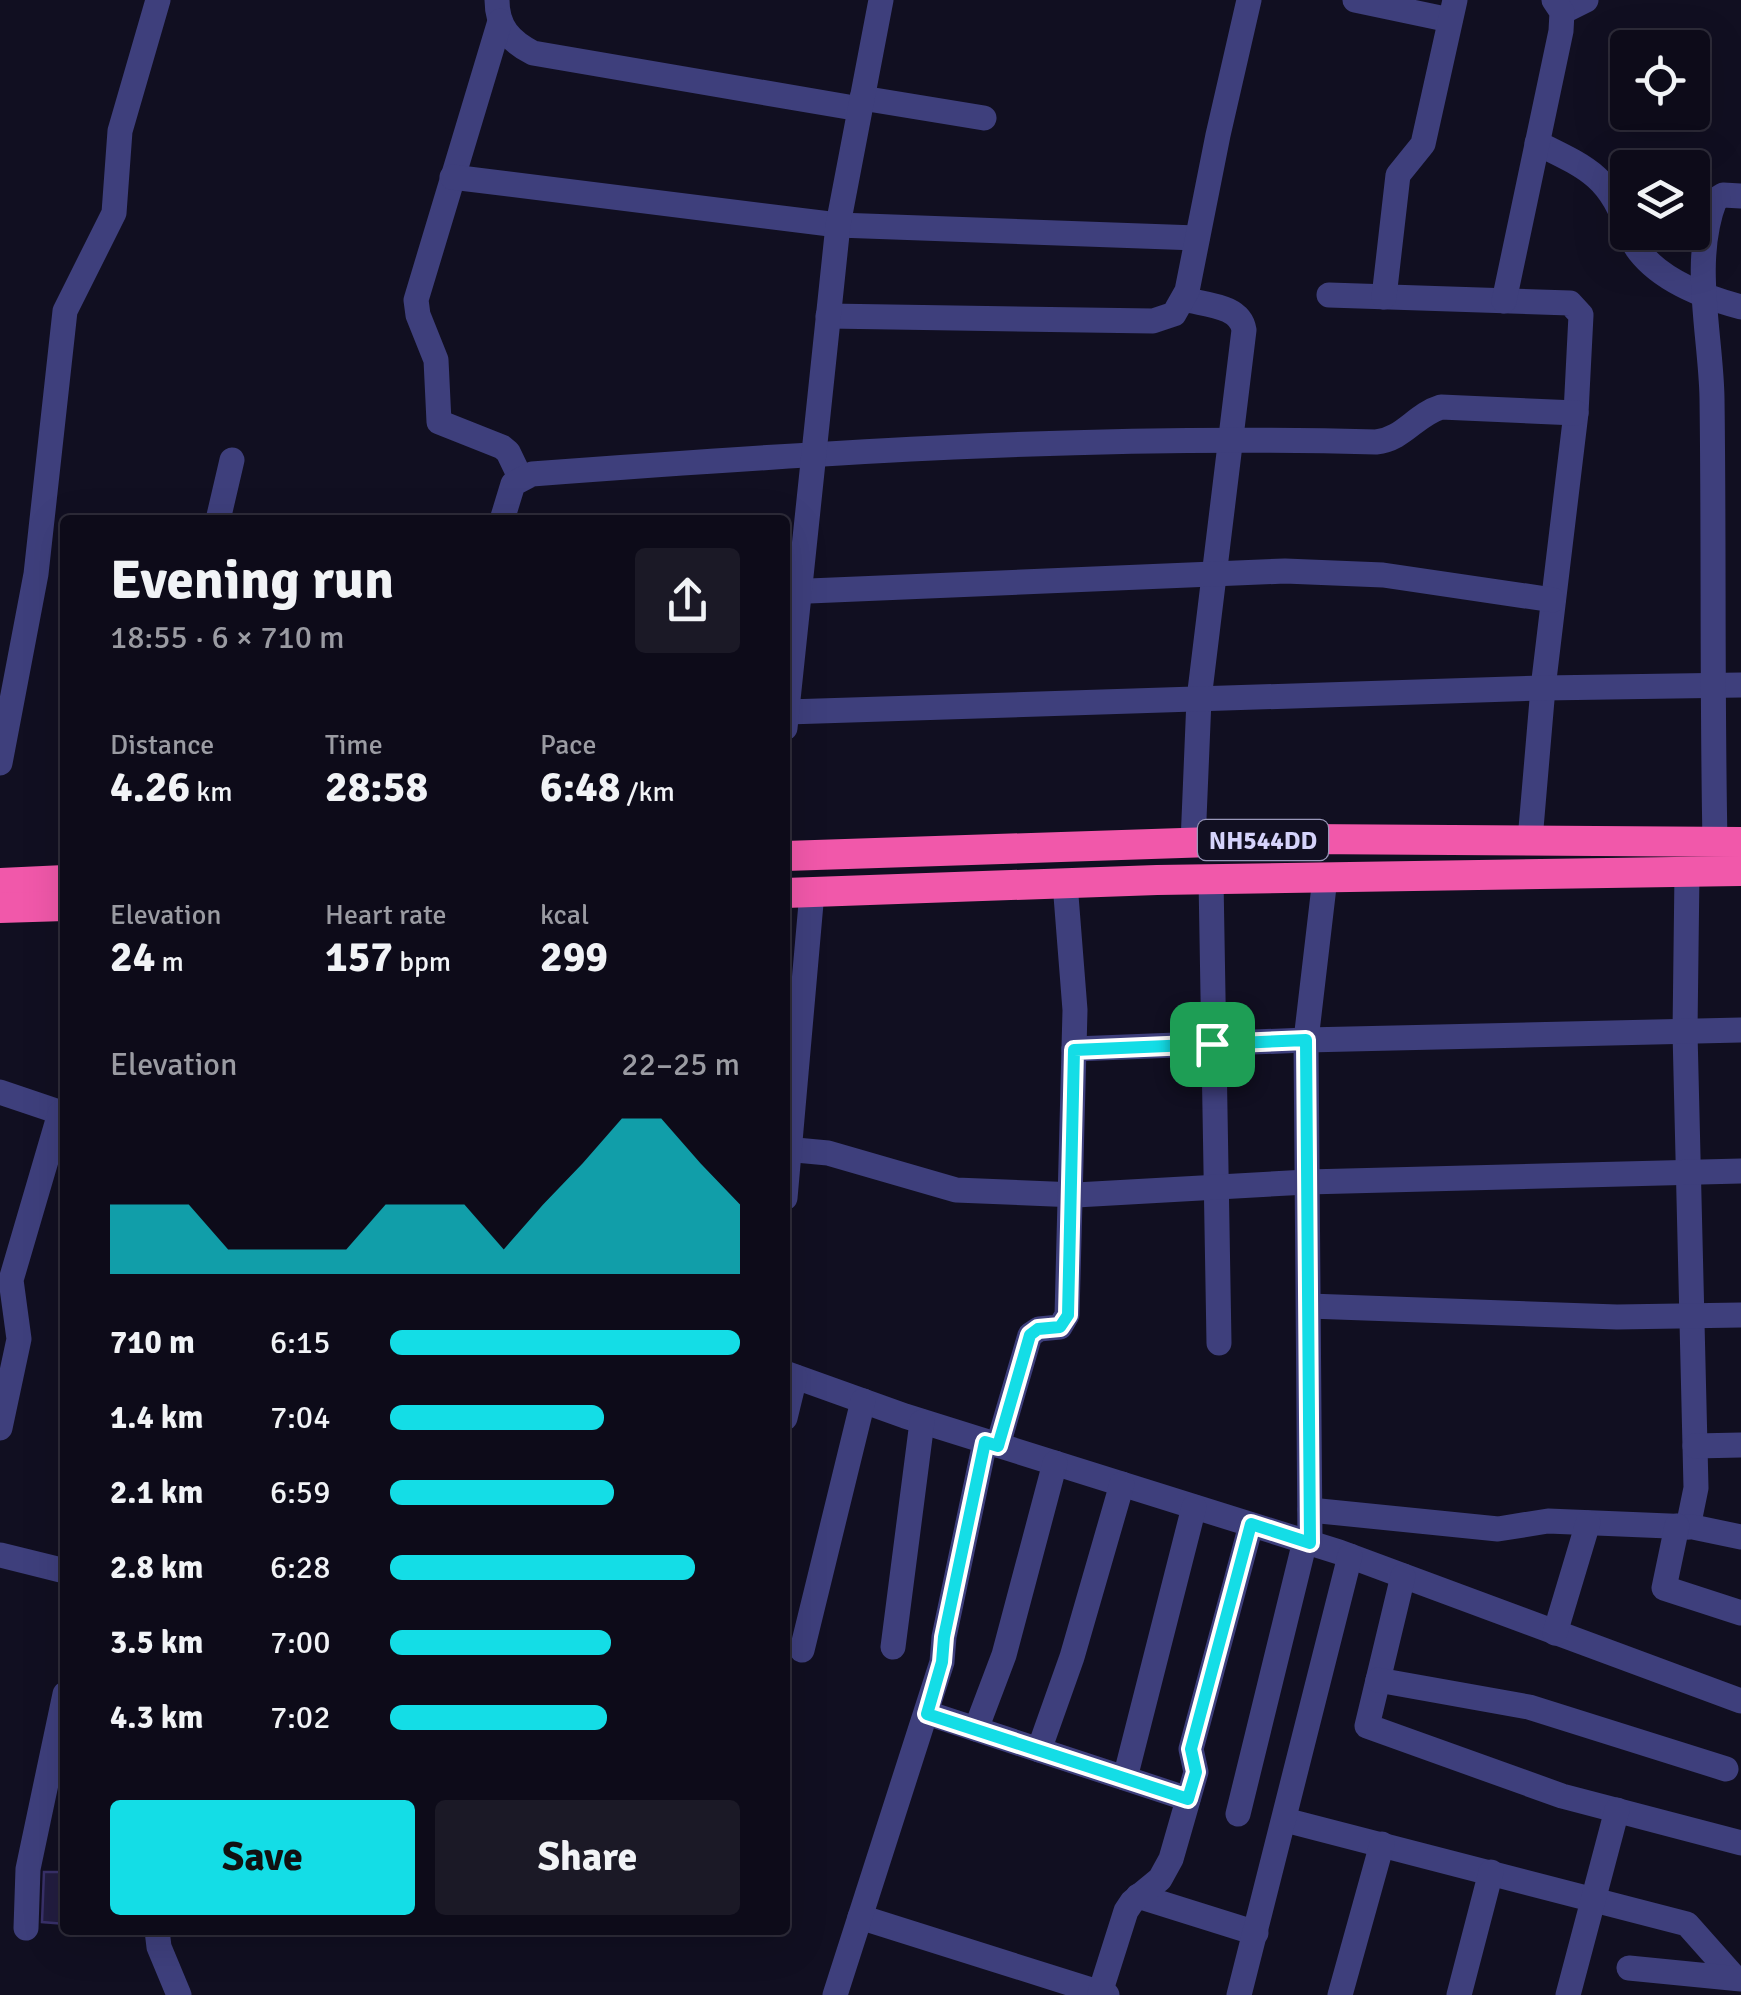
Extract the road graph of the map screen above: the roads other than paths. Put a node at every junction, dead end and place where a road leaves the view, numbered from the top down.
1 (158, 0) edge
2 (881, 0) edge
3 (1250, 0) edge
4 (1355, 0) edge
5 (1586, 0) edge
6 (1558, 6) edge
7 (1452, 10) edge
8 (498, 11) edge
9 (861, 104) junction
10 (984, 118) dead end
11 (1537, 143) junction
12 (452, 177) junction
13 (1610, 192) edge
14 (1741, 196) edge
15 (838, 225) junction
16 (1198, 238) junction
17 (1638, 250) edge
18 (1329, 295) dead end
19 (1705, 295) junction
20 (1384, 297) junction
21 (1184, 299) junction
22 (1504, 301) junction
23 (1741, 307) edge
24 (828, 316) junction
25 (1576, 413) junction
26 (1231, 438) junction
27 (812, 453) junction
28 (232, 460) dead end
29 (520, 477) junction
30 (219, 515) edge
31 (503, 515) edge
32 (1216, 574) junction
33 (792, 592) edge
34 (1553, 600) junction
35 (790, 635) edge
36 (1741, 684) edge
37 (1712, 685) junction
38 (1543, 688) junction
39 (1199, 699) junction
40 (790, 720) edge
41 (0, 763) edge
42 (1530, 840) junction
43 (1728, 842) edge
44 (1193, 843) junction
45 (790, 856) edge
46 (1741, 871) edge
47 (1688, 872) junction
48 (1326, 878) junction
49 (1211, 879) junction
50 (60, 880) edge
51 (0, 883) edge
52 (1065, 884) junction
53 (798, 892) edge
54 (60, 906) edge
55 (0, 908) edge
56 (1741, 1030) edge
57 (1685, 1032) junction
58 (1306, 1040) junction
59 (1212, 1044) junction
60 (1074, 1050) junction
61 (790, 1079) edge
62 (0, 1092) edge
63 (60, 1113) edge
64 (60, 1121) edge
65 (790, 1149) edge
66 (1741, 1171) edge
67 (1688, 1172) junction
68 (1308, 1182) junction
69 (1215, 1188) junction
70 (1068, 1195) junction
71 (1309, 1306) junction
72 (1741, 1315) edge
73 (1691, 1316) junction
74 (1219, 1343) dead end
75 (790, 1375) edge
76 (863, 1402) junction
77 (922, 1422) junction
78 (0, 1428) edge
79 (992, 1444) junction
80 (1741, 1445) edge
81 (1695, 1446) junction
82 (1055, 1463) junction
83 (1122, 1484) junction
84 (1194, 1507) junction
85 (1310, 1510) junction
86 (1588, 1522) junction
87 (1251, 1524) junction
88 (1683, 1527) junction
89 (1741, 1537) edge
90 (1308, 1542) junction
91 (0, 1556) edge
92 (1350, 1556) junction
93 (60, 1570) edge
94 (1403, 1576) junction
95 (1741, 1613) edge
96 (1555, 1633) junction
97 (893, 1647) dead end
98 (802, 1650) dead end
99 (1378, 1680) junction
100 (1741, 1701) edge
101 (927, 1714) junction
102 (60, 1718) edge
103 (976, 1729) junction
104 (1039, 1750) junction
105 (1726, 1769) dead end
106 (1124, 1778) junction
107 (1188, 1799) junction
108 (1618, 1810) junction
109 (1238, 1814) dead end
110 (1284, 1820) junction
111 (1741, 1843) edge
112 (1382, 1844) junction
113 (1490, 1872) junction
114 (1138, 1896) junction
115 (1596, 1900) junction
116 (860, 1916) junction
117 (26, 1928) dead end
118 (1256, 1932) junction
119 (157, 1935) edge
120 (1629, 1968) dead end
121 (1738, 1979) edge
122 (1104, 1994) edge
123 (179, 1995) edge
124 (835, 1995) edge
125 (1239, 1995) edge
126 (1340, 1995) edge
127 (1458, 1995) edge
128 (1568, 1995) edge

1 - 41 street
2 - 9 street
3 - 16 street
4 - 7 street
5 - 6 street
6 - 11 street
7 - 20 street
8 - 9 street
8 - 12 street
9 - 10 street
9 - 15 street
11 - 13 street
11 - 22 street
12 - 15 street
12 - 29 street
14 - 19 street
15 - 16 street
15 - 24 street
16 - 21 street
17 - 19 street
18 - 20 street
19 - 23 street
19 - 37 street
20 - 22 street
21 - 24 street
21 - 26 street
22 - 25 street
24 - 27 street
25 - 26 street
25 - 34 street
26 - 27 street
26 - 32 street
27 - 29 street
27 - 33 street
28 - 30 street
29 - 31 street
32 - 33 street
32 - 34 street
32 - 39 street
33 - 35 street
34 - 38 street
36 - 37 street
37 - 38 street
37 - 43 street
38 - 39 street
38 - 42 street
39 - 40 street
39 - 44 street
42 - 43 highway, NH544DD
42 - 44 highway, NH544DD
44 - 45 highway, NH544DD
46 - 47 highway, NH544DD
47 - 48 highway, NH544DD
47 - 57 street
48 - 49 highway, NH544DD
48 - 58 street
49 - 52 highway, NH544DD
49 - 59 street
50 - 51 highway
52 - 53 highway, NH544DD
52 - 60 street
53 - 61 street
54 - 55 highway
56 - 57 street
57 - 58 street
57 - 67 street
58 - 59 street
58 - 68 street
59 - 60 street
59 - 69 street
60 - 70 street
62 - 63 street
64 - 78 street
65 - 70 street
66 - 67 street
67 - 68 street
67 - 73 street
68 - 69 street
68 - 71 street
69 - 70 street
69 - 74 street
70 - 79 street
71 - 73 street
71 - 85 street
72 - 73 street
73 - 81 street
75 - 76 street
76 - 77 street
76 - 98 street
77 - 79 street
77 - 97 street
79 - 82 street
79 - 101 street
80 - 81 street
81 - 88 street
82 - 83 street
82 - 103 street
83 - 84 street
83 - 104 street
84 - 87 street
84 - 106 street
85 - 86 street
85 - 90 street
86 - 88 street
86 - 96 street
87 - 90 street
87 - 107 street
88 - 89 street
88 - 95 street
90 - 92 street
90 - 109 street
91 - 93 street
92 - 94 street
92 - 110 street
94 - 96 street
94 - 99 street
96 - 100 street
99 - 105 street
99 - 108 street
101 - 103 street
101 - 116 street
102 - 117 street
103 - 104 street
104 - 106 street
106 - 107 street
107 - 114 street
108 - 111 street
108 - 115 street
110 - 112 street
110 - 118 street
112 - 113 street
112 - 126 street
113 - 115 street
113 - 127 street
114 - 118 street
114 - 122 street
115 - 121 street
115 - 128 street
116 - 122 street
116 - 124 street
118 - 125 street
119 - 123 street
120 - 121 street

